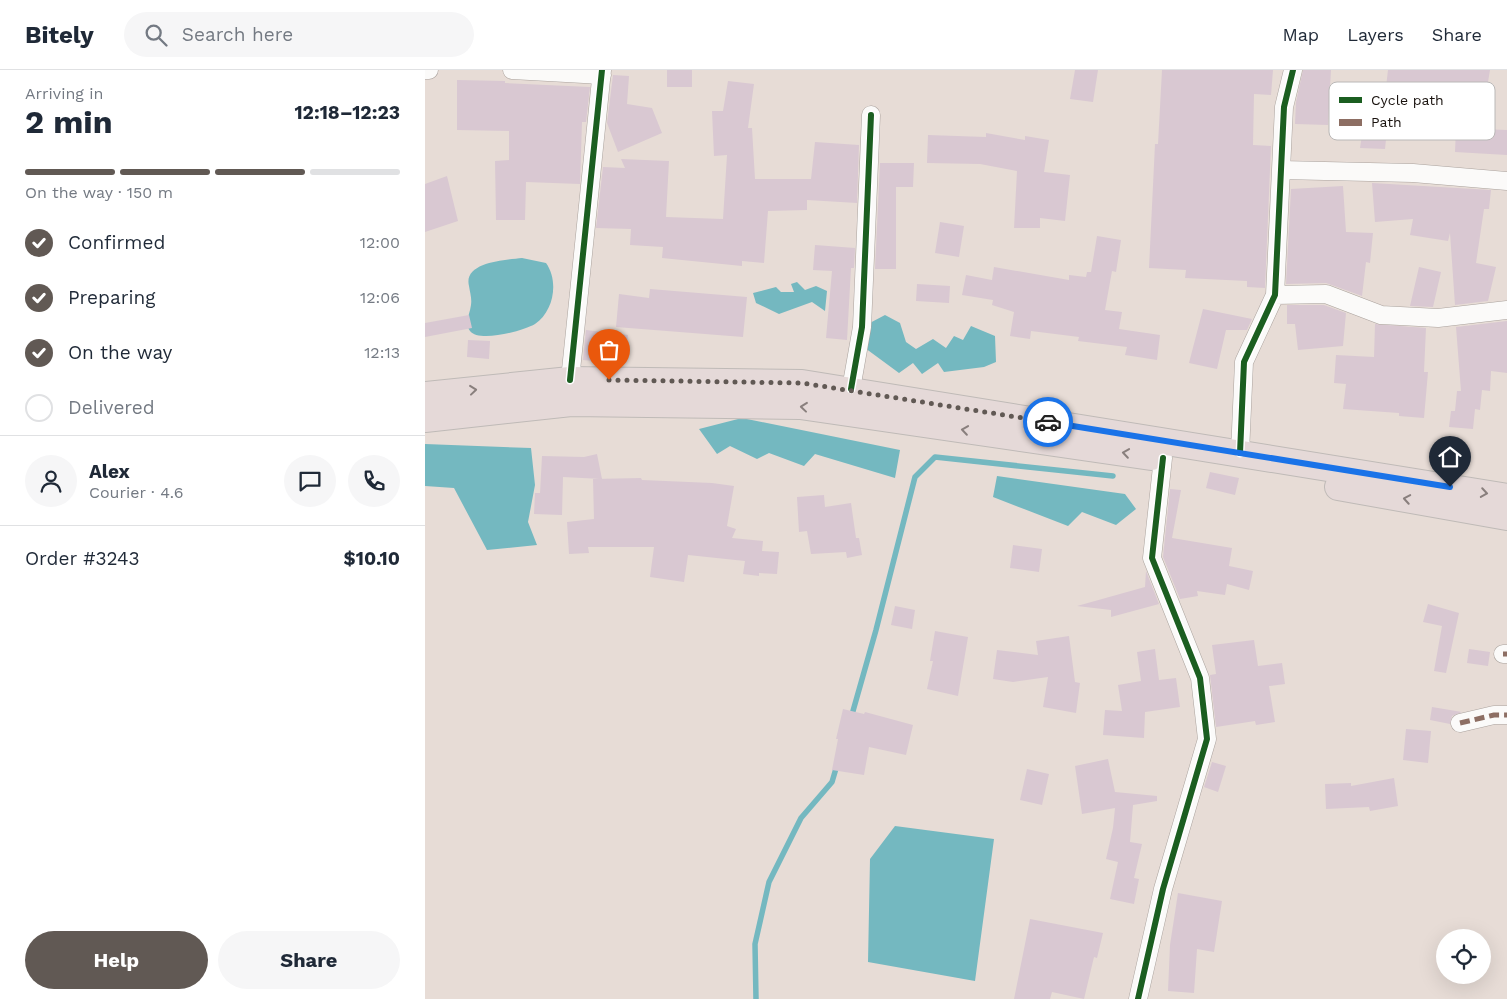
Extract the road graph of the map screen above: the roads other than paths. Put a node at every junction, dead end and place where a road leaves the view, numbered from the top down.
1 (512, 70) edge
2 (1293, 70) edge
3 (602, 73) edge
4 (871, 115) dead end
5 (1281, 170) junction
6 (1507, 181) edge
7 (1275, 295) junction
8 (1507, 310) edge
9 (570, 380) junction
10 (851, 389) junction
11 (425, 395) edge
12 (425, 419) edge
13 (1240, 453) junction
14 (1163, 458) junction
15 (1507, 497) edge
16 (1507, 517) edge
17 (1507, 714) edge
18 (1460, 723) dead end
19 (1138, 999) edge

1 - 3 street
2 - 5 street
3 - 9 street
4 - 10 street
5 - 6 street
5 - 7 street
7 - 8 street
7 - 13 street
9 - 10 highway
11 -> 9 highway
10 - 13 highway
14 -> 12 highway
13 -> 15 highway
16 -> 14 highway
14 - 19 street
17 - 18 street

